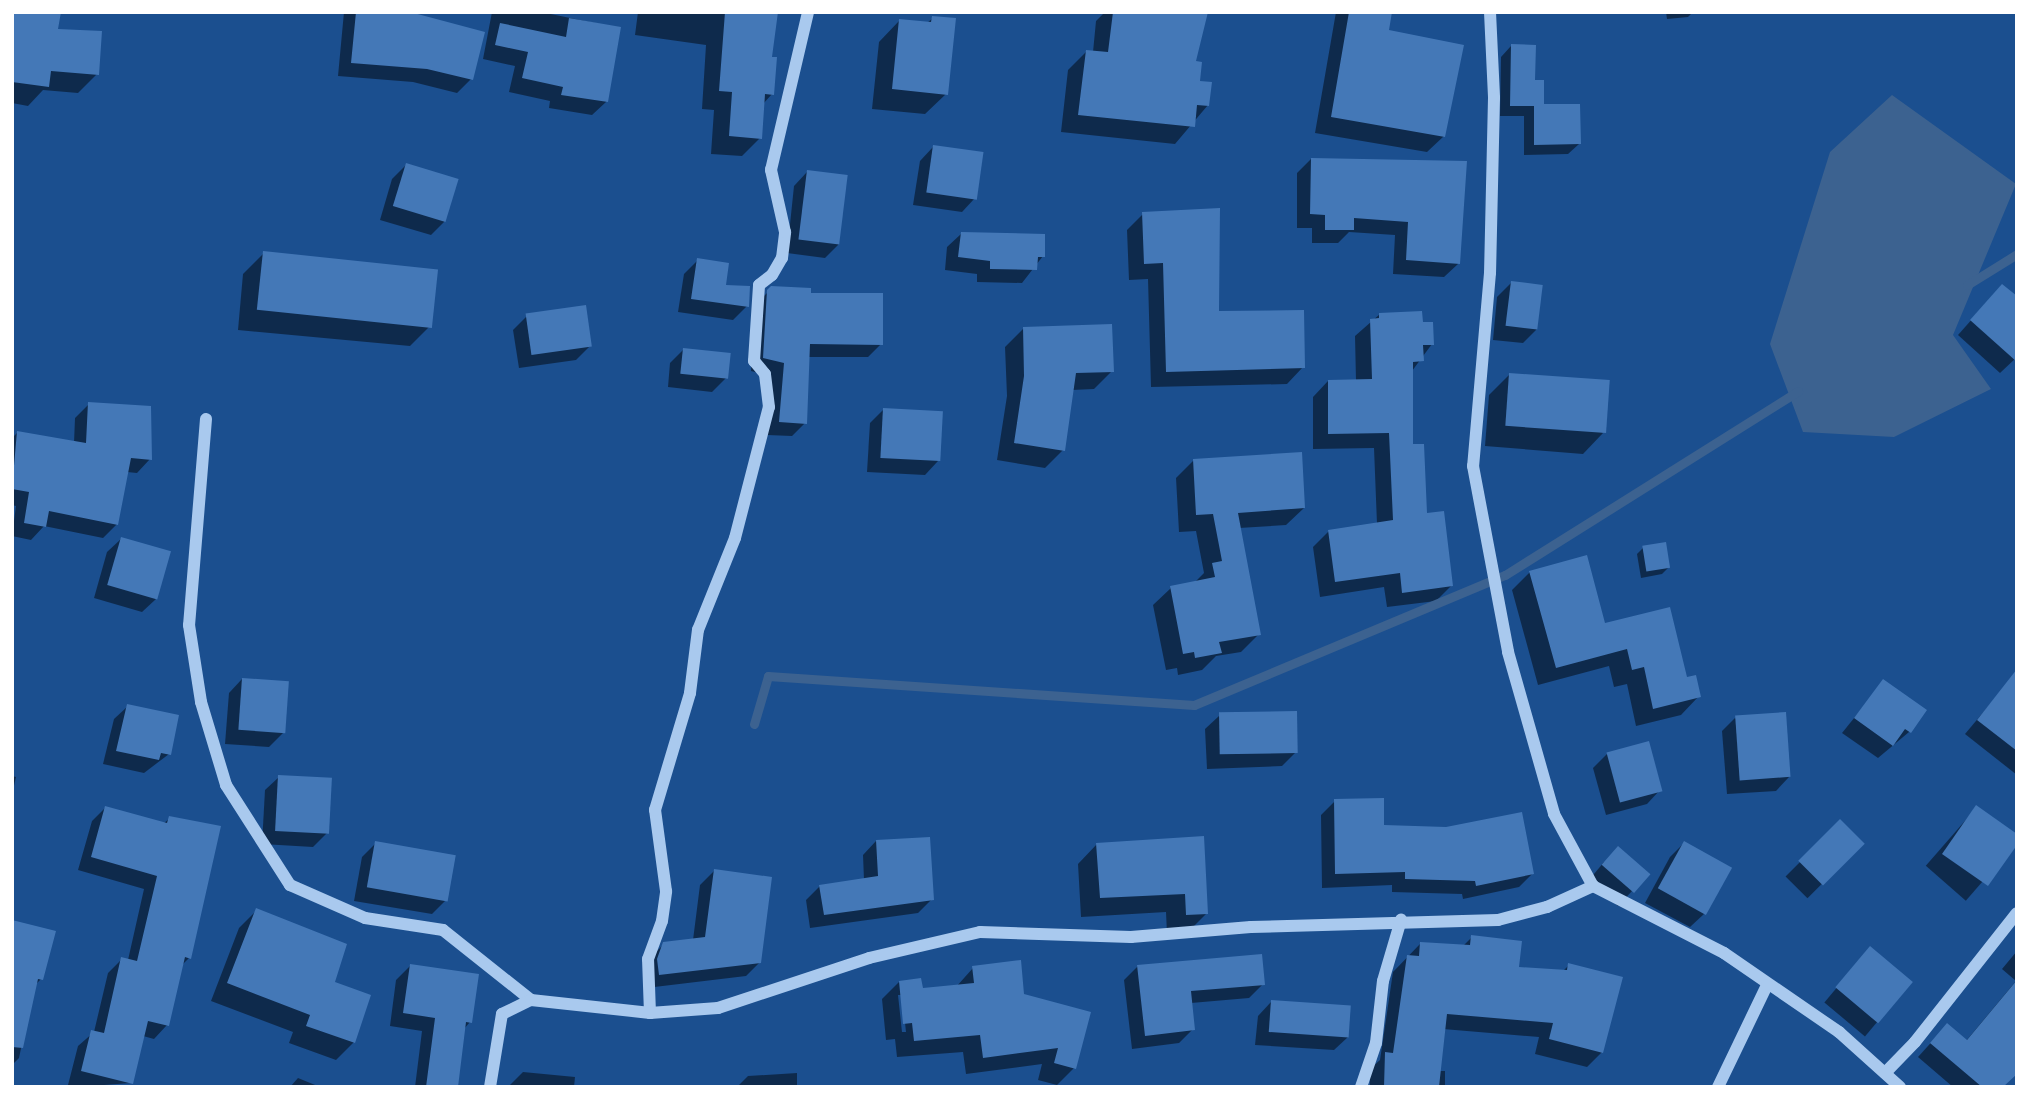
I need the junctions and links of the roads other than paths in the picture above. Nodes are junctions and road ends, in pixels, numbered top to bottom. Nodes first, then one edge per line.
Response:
1 (808, 12) edge
2 (1490, 12) edge
3 (206, 419) dead end
4 (1593, 886) junction
5 (2017, 913) edge
6 (1401, 920) junction
7 (1767, 985) junction
8 (531, 1000) junction
9 (650, 1013) junction
10 (1885, 1073) junction
11 (490, 1087) edge
12 (1361, 1087) edge
13 (1718, 1087) edge
14 (1900, 1087) edge

1 - 9 street
2 - 4 street
3 - 8 street
4 - 6 street
4 - 7 street
5 - 10 street
6 - 9 street
6 - 12 street
7 - 10 street
7 - 13 street
8 - 9 street
8 - 11 street
10 - 14 street

